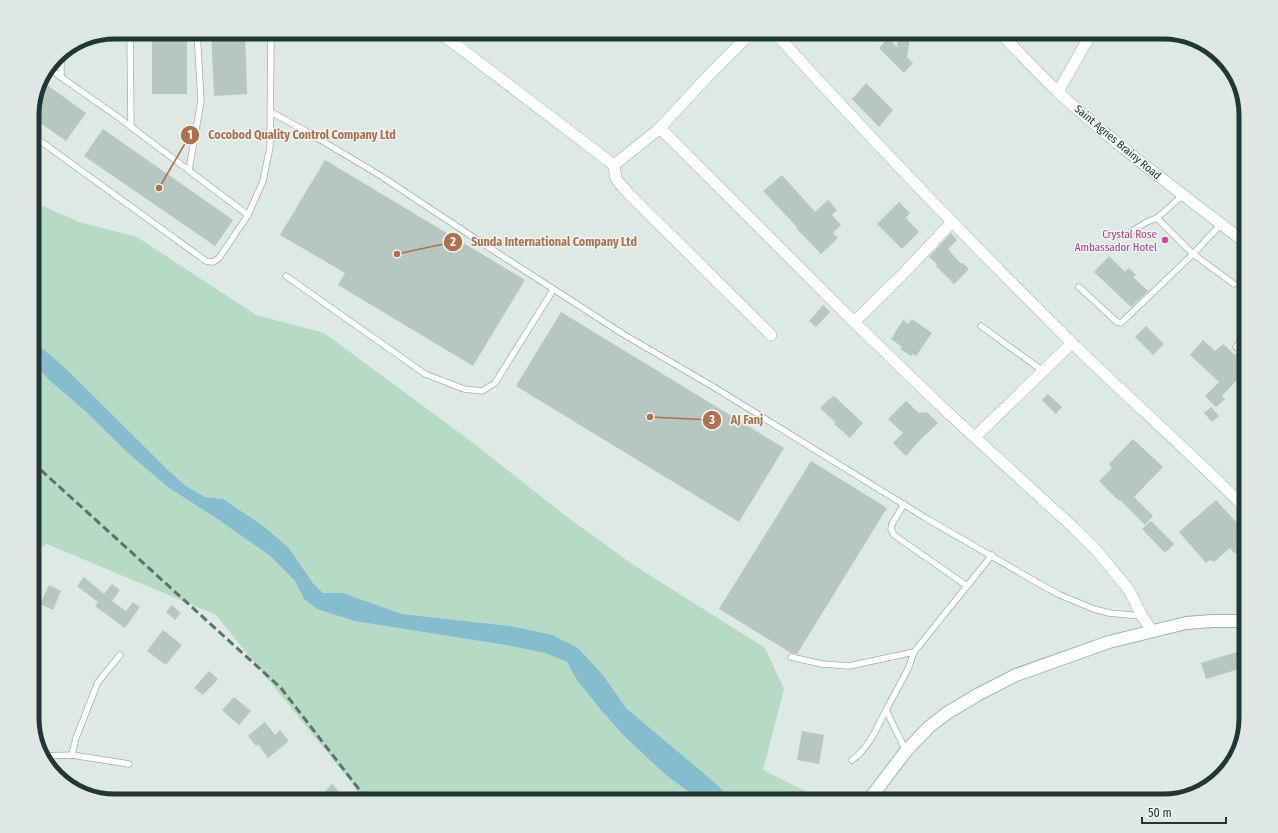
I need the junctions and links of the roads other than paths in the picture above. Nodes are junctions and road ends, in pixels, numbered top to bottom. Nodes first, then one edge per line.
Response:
1 (130, 39) edge
2 (197, 39) edge
3 (271, 39) edge
4 (448, 39) edge
5 (745, 39) edge
6 (780, 39) edge
7 (1006, 39) edge
8 (1088, 39) edge
9 (61, 61) edge
10 (53, 72) edge
11 (61, 77) junction
12 (1058, 92) junction
13 (271, 112) junction
14 (131, 127) junction
15 (660, 128) junction
16 (39, 140) edge
17 (614, 165) junction
18 (189, 170) junction
19 (1183, 195) junction
20 (248, 215) junction
21 (1157, 218) junction
22 (952, 222) junction
23 (1221, 224) junction
24 (1132, 231) dead end
25 (1239, 238) edge
26 (1193, 254) junction
27 (286, 276) dead end
28 (1234, 284) dead end
29 (1079, 287) dead end
30 (553, 290) junction
31 (854, 322) junction
32 (981, 326) dead end
33 (770, 335) dead end
34 (1072, 343) junction
35 (1239, 343) edge
36 (1236, 347) dead end
37 (1043, 371) junction
38 (975, 437) junction
39 (1239, 502) edge
40 (904, 504) junction
41 (992, 555) junction
42 (967, 586) junction
43 (1142, 616) junction
44 (1239, 621) edge
45 (1152, 631) junction
46 (914, 652) junction
47 (120, 655) dead end
48 (791, 656) dead end
49 (886, 710) junction
50 (906, 751) junction
51 (72, 755) junction
52 (49, 756) edge
53 (852, 760) dead end
54 (129, 764) dead end
55 (873, 794) edge

1 - 14 lane
2 - 18 lane
3 - 13 lane
4 - 17 street
5 - 15 street
6 - 22 street
7 - 12 street, Saint Agnes Brainy Road
8 - 12 street
9 - 11 lane
10 - 11 lane
11 - 14 lane
12 - 19 street, Saint Agnes Brainy Road
13 - 20 lane
13 - 30 lane
14 - 18 lane
15 - 17 street
15 - 31 street
16 - 20 lane
17 - 33 street
18 - 20 lane
19 - 21 lane
19 - 23 street, Saint Agnes Brainy Road
21 - 24 lane
21 - 26 lane
22 - 31 street
22 - 34 street
23 - 25 street, Saint Agnes Brainy Road
23 - 26 lane
26 - 28 lane
26 - 29 lane
27 - 30 lane
30 - 40 lane
31 - 38 street
32 - 37 lane
34 - 37 street
34 - 39 street
35 - 36 lane
37 - 38 street
38 - 43 street
40 - 41 lane
40 - 42 lane
41 - 42 lane
41 - 43 lane
42 - 46 lane
43 - 45 street
44 - 45 main road
45 - 50 main road
46 - 48 lane
46 - 49 lane
47 - 51 lane
49 - 50 lane
49 - 53 lane
50 - 55 main road
51 - 52 lane
51 - 54 lane

